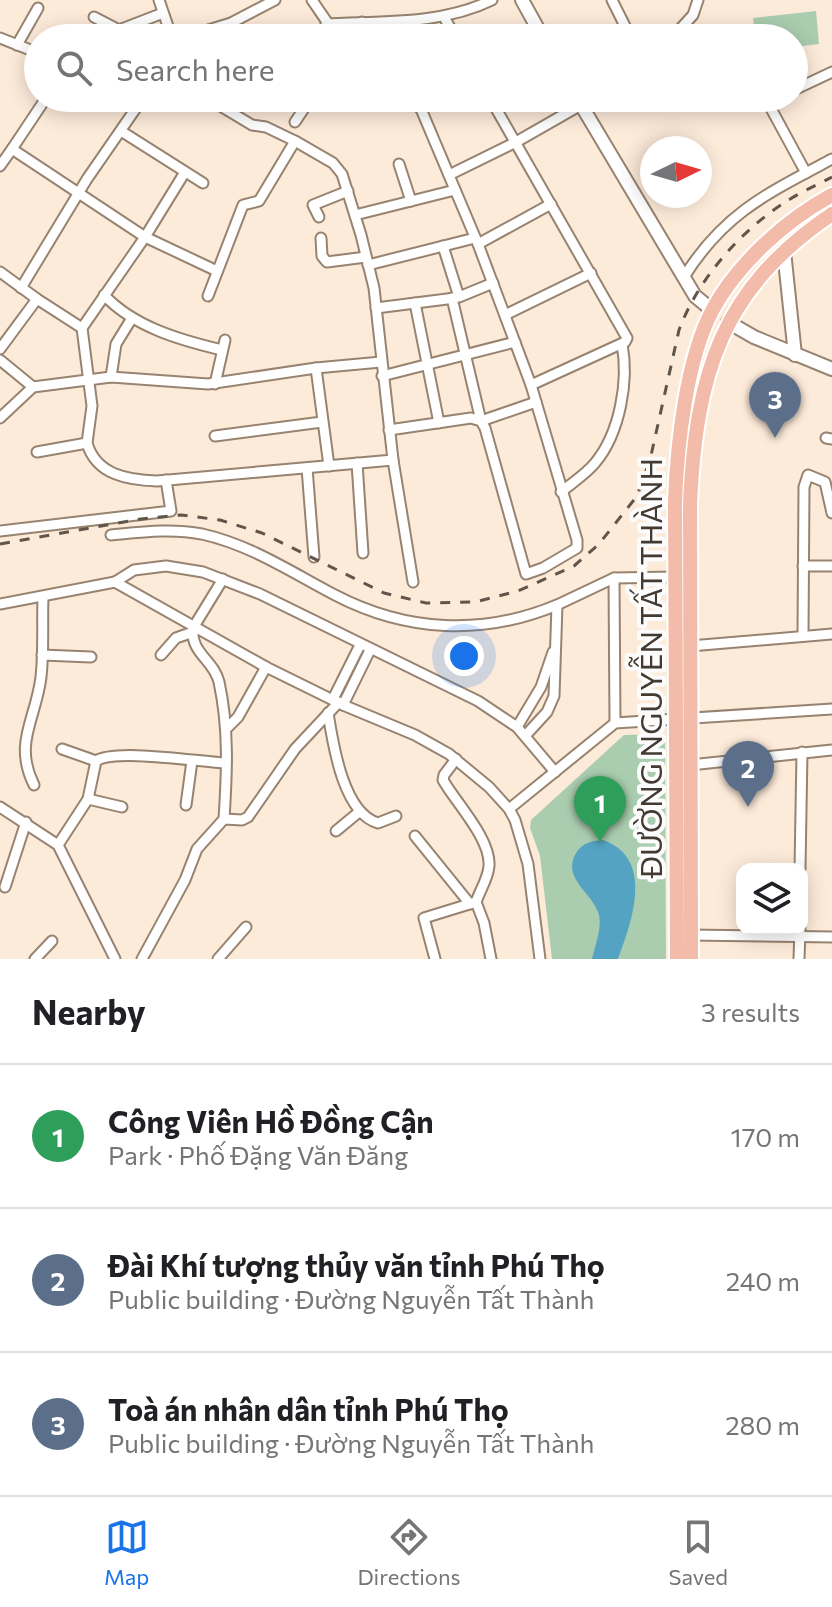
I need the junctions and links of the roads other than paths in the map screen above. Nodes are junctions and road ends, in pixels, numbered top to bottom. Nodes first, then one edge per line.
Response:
1 (159, 0) edge
2 (275, 0) edge
3 (312, 0) edge
4 (492, 0) edge
5 (522, 0) edge
6 (612, 0) edge
7 (698, 0) edge
8 (38, 8) dead end
9 (163, 13) junction
10 (94, 17) dead end
11 (444, 17) junction
12 (362, 22) joint
13 (29, 24) edge
14 (107, 24) edge
15 (135, 24) edge
16 (167, 24) edge
17 (228, 24) edge
18 (326, 24) joint
19 (448, 24) edge
20 (535, 24) edge
21 (624, 24) edge
22 (685, 24) edge
23 (24, 33) edge
24 (0, 38) edge
25 (17, 45) junction
26 (24, 48) edge
27 (832, 72) edge
28 (808, 83) edge
29 (37, 112) edge
30 (134, 112) edge
31 (230, 112) edge
32 (302, 112) edge
33 (422, 112) edge
34 (498, 112) edge
35 (563, 112) edge
36 (585, 112) edge
37 (774, 112) edge
38 (295, 122) dead end
39 (121, 131) junction
40 (295, 141) junction
41 (516, 142) junction
42 (12, 149) junction
43 (832, 159) edge
44 (399, 164) dead end
45 (0, 166) edge
46 (185, 172) junction
47 (806, 173) junction
48 (449, 175) junction
49 (203, 183) dead end
50 (455, 190) junction
51 (348, 191) junction
52 (79, 192) junction
53 (832, 195) edge
54 (411, 201) junction
55 (551, 204) junction
56 (832, 214) edge
57 (355, 215) junction
58 (319, 217) dead end
59 (145, 237) junction
60 (321, 238) dead end
61 (476, 241) junction
62 (443, 246) junction
63 (784, 251) junction
64 (367, 261) junction
65 (217, 271) junction
66 (0, 272) edge
67 (591, 273) junction
68 (684, 277) junction
69 (493, 283) junction
70 (21, 288) junction
71 (104, 295) junction
72 (208, 296) dead end
73 (455, 298) junction
74 (37, 299) junction
75 (415, 303) junction
76 (376, 308) junction
77 (712, 310) junction
78 (505, 315) junction
79 (132, 318) junction
80 (728, 322) junction
81 (82, 328) junction
82 (515, 342) junction
83 (622, 344) junction
84 (0, 349) edge
85 (466, 355) junction
86 (795, 355) junction
87 (0, 360) edge
88 (381, 362) junction
89 (429, 365) junction
90 (316, 368) junction
91 (832, 369) edge
92 (382, 376) junction
93 (111, 377) junction
94 (91, 380) junction
95 (215, 384) junction
96 (531, 385) junction
97 (33, 387) junction
98 (536, 402) junction
99 (0, 418) edge
100 (481, 421) junction
101 (322, 422) junction
102 (439, 423) junction
103 (389, 430) junction
104 (215, 436) dead end
105 (87, 443) junction
106 (37, 452) dead end
107 (393, 460) junction
108 (357, 463) junction
109 (329, 466) junction
110 (307, 468) junction
111 (166, 480) junction
112 (561, 492) junction
113 (683, 503) junction
114 (832, 513) edge
115 (0, 531) edge
116 (111, 535) dead end
117 (363, 553) dead end
118 (314, 557) dead end
119 (803, 566) junction
120 (832, 566) edge
121 (676, 577) junction
122 (614, 578) junction
123 (223, 579) junction
124 (115, 582) junction
125 (413, 582) dead end
126 (43, 597) junction
127 (0, 604) edge
128 (557, 605) junction
129 (193, 630) junction
130 (832, 634) edge
131 (803, 636) junction
132 (555, 641) junction
133 (690, 646) junction
134 (365, 648) junction
135 (42, 655) junction
136 (161, 655) dead end
137 (91, 657) dead end
138 (266, 667) junction
139 (338, 702) junction
140 (832, 709) edge
141 (328, 713) junction
142 (683, 718) junction
143 (615, 723) junction
144 (228, 727) junction
145 (517, 727) junction
146 (525, 736) junction
147 (62, 749) dead end
148 (832, 750) edge
149 (802, 752) junction
150 (456, 759) junction
151 (96, 761) junction
152 (192, 761) junction
153 (226, 763) junction
154 (690, 765) junction
155 (555, 772) junction
156 (34, 785) dead end
157 (88, 799) junction
158 (186, 805) dead end
159 (0, 807) edge
160 (122, 807) dead end
161 (509, 809) junction
162 (359, 812) junction
163 (396, 816) dead end
164 (224, 819) junction
165 (26, 822) junction
166 (336, 831) dead end
167 (415, 836) dead end
168 (58, 845) junction
169 (800, 863) edge
170 (5, 887) dead end
171 (473, 903) junction
172 (246, 927) dead end
173 (736, 934) edge
174 (808, 934) edge
175 (684, 935) junction
176 (800, 935) edge
177 (832, 937) edge
178 (52, 941) dead end
179 (35, 959) edge
180 (115, 959) edge
181 (142, 959) edge
182 (218, 959) edge
183 (435, 959) edge
184 (491, 959) edge
185 (540, 959) edge
186 (677, 959) edge
187 (691, 959) edge
188 (799, 959) edge

1 - 9 street
2 - 17 street
3 - 18 street
4 - 11 street
5 - 20 street
6 - 21 street
7 - 22 street
8 - 13 street
9 - 15 street
9 - 16 street
10 - 14 street
11 - 12 street
11 - 19 street
12 - 18 street
23 - 25 street
24 - 25 street
25 - 26 street
27 - 28 street
29 - 42 street
30 - 39 street
31 - 40 street
32 - 38 street
33 - 48 street
34 - 41 street
35 - 41 street
36 - 68 street
37 - 47 street
39 - 46 street
39 - 52 street
40 - 51 street
40 - 65 street
41 - 48 street
41 - 55 street
42 - 45 street
42 - 52 street
43 - 47 street
44 - 54 street
46 - 49 street
46 - 59 street
47 - 68 street
48 - 50 street
50 - 54 street
50 - 61 street
51 - 57 street
51 - 58 street
52 - 59 street
52 - 70 street
53 - 77 main road, ĐƯỜNG NGUYỄN TẤT THÀNH
54 - 57 street
55 - 61 street
55 - 67 street
56 - 63 main road, ĐƯỜNG NGUYỄN TẤT THÀNH
57 - 64 street
59 - 65 street
59 - 71 street
60 - 64 street
61 - 62 street
61 - 69 street
62 - 64 street
62 - 73 street
63 - 80 main road, ĐƯỜNG NGUYỄN TẤT THÀNH
63 - 86 street
64 - 76 street
65 - 72 street
66 - 70 street
67 - 78 street
67 - 83 street
68 - 77 street
69 - 73 street
69 - 78 street
70 - 74 street
71 - 79 street
71 - 81 street
73 - 75 street
73 - 85 street
74 - 81 street
74 - 84 street
75 - 76 street
75 - 89 street
76 - 88 street
77 - 113 main road, ĐƯỜNG NGUYỄN TẤT THÀNH
78 - 82 street
79 - 93 street
79 - 95 street
80 - 86 street
80 - 113 main road, ĐƯỜNG NGUYỄN TẤT THÀNH
81 - 94 street
82 - 85 street
82 - 96 street
83 - 96 street
83 - 112 street
85 - 89 street
85 - 100 street
86 - 91 street
87 - 97 street
88 - 90 street
88 - 92 street
89 - 92 street
89 - 102 street
90 - 95 street
90 - 101 street
92 - 103 street
93 - 94 street
93 - 95 street
94 - 97 street
94 - 105 street
96 - 98 street
97 - 99 street
98 - 100 street
98 - 112 street
100 - 102 street
100 - 112 street
101 - 104 street
101 - 109 street
102 - 103 street
103 - 107 street
105 - 106 street
105 - 111 street
107 - 108 street
107 - 125 street
108 - 109 street
108 - 117 street
109 - 110 street
110 - 111 street
110 - 118 street
111 - 115 street
113 - 121 main road, ĐƯỜNG NGUYỄN TẤT THÀNH
113 - 133 main road, ĐƯỜNG NGUYỄN TẤT THÀNH
114 - 119 street
116 - 128 street
119 - 120 street
119 - 131 street
121 - 122 street
121 - 142 main road, ĐƯỜNG NGUYỄN TẤT THÀNH
122 - 128 street
122 - 143 street
123 - 124 street
123 - 129 street
123 - 134 street
124 - 126 street
124 - 129 street
126 - 127 street
126 - 135 street
128 - 132 street
129 - 136 street
129 - 138 street
129 - 144 street
130 - 131 street
131 - 133 street
132 - 145 street
132 - 146 street
133 - 142 main road, ĐƯỜNG NGUYỄN TẤT THÀNH
134 - 139 street
134 - 145 street
135 - 137 street
135 - 156 street
138 - 139 street
138 - 144 street
139 - 141 street
139 - 150 street
140 - 142 street
141 - 162 street
141 - 164 street
142 - 143 street
142 - 154 main road, ĐƯỜNG NGUYỄN TẤT THÀNH
142 - 175 main road, ĐƯỜNG NGUYỄN TẤT THÀNH
143 - 155 street
144 - 153 street
145 - 146 street
146 - 155 street
147 - 151 street
148 - 149 street
149 - 154 street
149 - 169 street
150 - 161 street
150 - 171 street
151 - 152 street
151 - 157 street
152 - 153 street
152 - 158 street
153 - 164 street
154 - 175 main road, ĐƯỜNG NGUYỄN TẤT THÀNH
155 - 161 street
157 - 160 street
157 - 168 street
159 - 165 street
161 - 185 street
162 - 163 street
162 - 166 street
164 - 181 street
165 - 168 street
165 - 170 street
167 - 171 street
168 - 180 street
171 - 183 street
171 - 184 street
172 - 182 street
173 - 175 street
174 - 177 street
175 - 186 main road, ĐƯỜNG NGUYỄN TẤT THÀNH
175 - 187 main road, ĐƯỜNG NGUYỄN TẤT THÀNH
176 - 188 street
178 - 179 street

